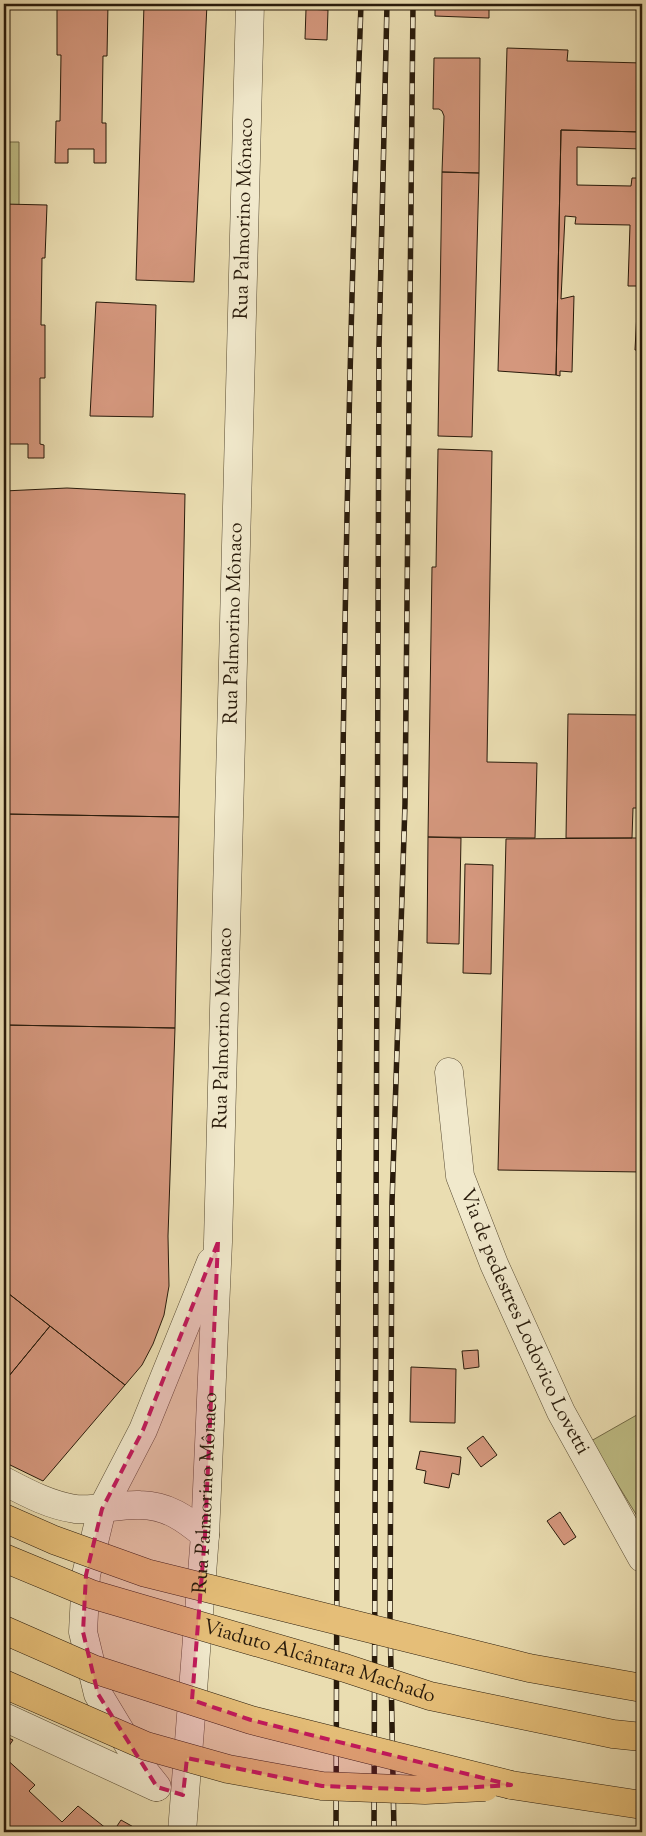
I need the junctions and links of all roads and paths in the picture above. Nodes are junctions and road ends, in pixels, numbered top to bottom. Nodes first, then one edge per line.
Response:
1 (250, 4) edge
2 (449, 1072) dead end
3 (218, 1242) junction
4 (4, 1481) edge
5 (102, 1509) junction
6 (4, 1518) edge
7 (205, 1535) junction
8 (4, 1558) edge
9 (642, 1558) edge
10 (4, 1630) edge
11 (4, 1684) edge
12 (642, 1688) edge
13 (4, 1717) edge
14 (642, 1737) edge
15 (511, 1785) junction
16 (157, 1787) junction
17 (184, 1795) junction
18 (642, 1805) edge
19 (182, 1832) edge

1 - 3 street, Rua Palmorino Mônaco
2 - 9 street, Via de pedestres Lodovico Lovetti
3 - 5 street, Rua Palmorino Mônaco
3 - 7 street, Rua Palmorino Mônaco
4 - 5 street
5 - 7 street
5 - 16 street, Rua Palmorino Mônaco
6 - 12 main road, Viaduto Alcântara Machado, bridge
7 - 17 street, Rua Palmorino Mônaco
8 - 14 main road, Viaduto Alcântara Machado, bridge
10 - 15 main road, bridge
11 - 15 main road, bridge
13 - 16 street
15 - 18 main road
16 - 17 street
17 - 19 street, Rua Palmorino Mônaco

